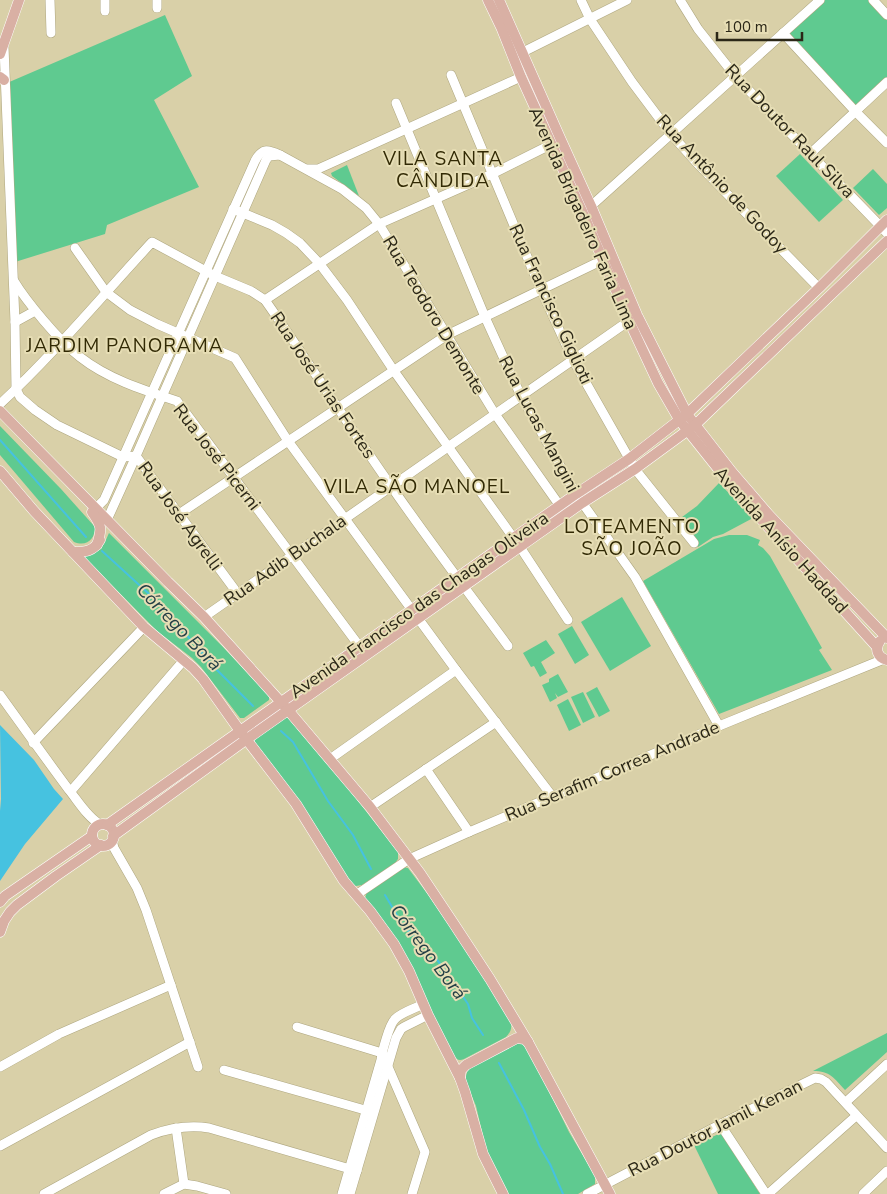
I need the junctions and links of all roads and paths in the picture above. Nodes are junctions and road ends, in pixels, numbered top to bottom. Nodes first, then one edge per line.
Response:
1 (19, 0) edge
2 (50, 0) edge
3 (106, 0) edge
4 (488, 0) edge
5 (499, 0) edge
6 (582, 0) edge
7 (627, 0) edge
8 (680, 0) edge
9 (820, 0) edge
10 (873, 0) edge
11 (106, 11) dead end
12 (887, 15) edge
13 (590, 19) junction
14 (51, 33) dead end
15 (783, 33) junction
16 (2, 49) edge
17 (523, 52) junction
18 (531, 72) junction
19 (451, 75) dead end
20 (736, 76) junction
21 (521, 77) junction
22 (2, 79) edge
23 (887, 82) edge
24 (396, 103) dead end
25 (463, 104) junction
26 (856, 111) junction
27 (407, 129) junction
28 (671, 134) junction
29 (556, 142) junction
30 (887, 143) edge
31 (811, 153) junction
32 (280, 155) junction
33 (327, 166) junction
34 (306, 169) junction
35 (492, 174) junction
36 (331, 183) junction
37 (436, 200) junction
38 (586, 208) junction
39 (233, 210) junction
40 (242, 214) junction
41 (10, 221) junction
42 (0, 222) edge
43 (379, 224) junction
44 (885, 226) edge
45 (887, 241) edge
46 (75, 248) dead end
47 (607, 258) junction
48 (319, 263) junction
49 (843, 265) junction
50 (206, 271) junction
51 (852, 274) junction
52 (215, 276) junction
53 (13, 279) junction
54 (819, 288) junction
55 (542, 290) junction
56 (106, 292) junction
57 (828, 297) junction
58 (265, 300) junction
59 (35, 311) junction
60 (484, 317) junction
61 (633, 318) junction
62 (15, 322) junction
63 (779, 326) junction
64 (178, 332) junction
65 (447, 335) junction
66 (188, 337) junction
67 (787, 337) junction
68 (62, 341) junction
69 (573, 360) junction
70 (394, 370) junction
71 (721, 382) junction
72 (16, 389) junction
73 (730, 391) junction
74 (151, 393) junction
75 (163, 396) junction
76 (521, 396) junction
77 (0, 404) edge
78 (337, 408) junction
79 (0, 411) edge
80 (495, 414) junction
81 (684, 418) junction
82 (691, 428) junction
83 (288, 441) junction
84 (448, 447) junction
85 (136, 456) junction
86 (123, 457) junction
87 (629, 459) junction
88 (635, 468) junction
89 (0, 471) edge
90 (234, 477) junction
91 (391, 486) junction
92 (82, 494) junction
93 (576, 494) junction
94 (582, 503) junction
95 (560, 506) junction
96 (95, 508) junction
97 (179, 514) junction
98 (766, 518) junction
99 (345, 519) junction
100 (107, 520) junction
101 (514, 538) junction
102 (694, 543) dead end
103 (96, 545) junction
104 (520, 547) junction
105 (73, 552) junction
106 (292, 555) junction
107 (457, 578) junction
108 (464, 586) junction
109 (238, 594) junction
110 (412, 610) junction
111 (204, 617) junction
112 (419, 619) junction
113 (568, 620) dead end
114 (144, 627) junction
115 (887, 638) edge
116 (508, 646) dead end
117 (360, 647) junction
118 (366, 656) junction
119 (881, 657) edge
120 (184, 660) junction
121 (456, 670) junction
122 (0, 695) edge
123 (281, 702) junction
124 (288, 710) junction
125 (496, 722) junction
126 (719, 726) junction
127 (244, 735) junction
128 (225, 741) junction
129 (33, 743) junction
130 (231, 751) junction
131 (330, 759) junction
132 (426, 769) junction
133 (71, 792) junction
134 (552, 796) junction
135 (370, 807) junction
136 (97, 827) junction
137 (469, 832) junction
138 (109, 843) junction
139 (409, 859) junction
140 (356, 895) junction
141 (0, 902) edge
142 (0, 932) edge
143 (171, 985) junction
144 (423, 1004) junction
145 (428, 1015) junction
146 (392, 1023) junction
147 (297, 1027) dead end
148 (520, 1027) junction
149 (401, 1029) junction
150 (517, 1038) junction
151 (190, 1042) junction
152 (528, 1042) junction
153 (382, 1053) junction
154 (452, 1062) junction
155 (887, 1064) edge
156 (466, 1065) junction
157 (0, 1067) edge
158 (198, 1067) dead end
159 (388, 1067) junction
160 (224, 1070) dead end
161 (460, 1078) junction
162 (846, 1102) junction
163 (370, 1112) junction
164 (856, 1116) junction
165 (720, 1124) junction
166 (176, 1128) junction
167 (0, 1146) edge
168 (887, 1148) edge
169 (353, 1170) junction
170 (887, 1171) edge
171 (184, 1184) junction
172 (604, 1184) junction
173 (49, 1193) edge
174 (164, 1194) edge
175 (226, 1194) edge
176 (342, 1194) edge
177 (350, 1194) edge
178 (412, 1194) edge
179 (503, 1194) edge
180 (587, 1194) edge
181 (610, 1194) edge
182 (767, 1194) edge
183 (862, 1194) edge

1 - 16 main road
2 - 14 street
3 - 11 street
4 - 21 main road, Avenida Brigadeiro Faria Lima
5 - 17 main road, Avenida Brigadeiro Faria Lima
6 - 13 street, Rua Antônio de Godoy
7 - 13 street
8 - 20 street, Rua Doutor Raul Silva
9 - 15 street
10 - 12 street
13 - 17 street
13 - 28 street, Rua Antônio de Godoy
15 - 20 street
15 - 26 street
16 - 22 street
17 - 18 main road, Avenida Brigadeiro Faria Lima
18 - 21 main road
18 - 29 main road, Avenida Brigadeiro Faria Lima
19 - 25 street, Rua Francisco Giglioti
20 - 28 street
20 - 31 street, Rua Doutor Raul Silva
21 - 25 street
21 - 29 main road, Avenida Brigadeiro Faria Lima
22 - 41 street
23 - 26 street
24 - 27 street, Rua Lucas Mangini
25 - 27 street
25 - 35 street, Rua Francisco Giglioti
26 - 30 street
26 - 31 street
27 - 33 street
27 - 37 street, Rua Lucas Mangini
28 - 38 street
28 - 54 street, Rua Antônio de Godoy
29 - 35 street
29 - 38 main road, Avenida Brigadeiro Faria Lima
31 - 44 street, Rua Doutor Raul Silva
32 - 34 street, Rua Teodoro Demonte
32 - 39 street
32 - 40 street
33 - 34 street
33 - 36 street
34 - 36 street, Rua Teodoro Demonte
35 - 37 street
35 - 55 street, Rua Francisco Giglioti
36 - 43 street, Rua Teodoro Demonte
37 - 43 street
37 - 60 street, Rua Lucas Mangini
38 - 47 main road, Avenida Brigadeiro Faria Lima
39 - 40 street
39 - 50 street
40 - 48 street
40 - 52 street
41 - 42 street
41 - 53 street
43 - 48 street
43 - 65 street, Rua Teodoro Demonte
44 - 49 main road, Avenida Francisco das Chagas Oliveira
45 - 51 main road, Avenida Francisco das Chagas Oliveira
46 - 56 street
47 - 55 street
47 - 61 main road, Avenida Brigadeiro Faria Lima
48 - 58 street
48 - 70 street
49 - 51 main road
49 - 54 main road, Avenida Francisco das Chagas Oliveira
50 - 52 street, Rua José Urias Fortes
50 - 56 street, Rua José Urias Fortes
50 - 64 street
51 - 57 main road, Avenida Francisco das Chagas Oliveira
52 - 58 street, Rua José Urias Fortes
52 - 66 street
53 - 59 street, Rua José Picerni
53 - 62 street
54 - 57 main road
54 - 63 main road, Avenida Francisco das Chagas Oliveira
55 - 60 street
55 - 69 street, Rua Francisco Giglioti
56 - 64 street
56 - 68 street
57 - 67 main road, Avenida Francisco das Chagas Oliveira
58 - 78 street, Rua José Urias Fortes
59 - 62 street
59 - 68 street, Rua José Picerni
60 - 65 street
60 - 76 street, Rua Lucas Mangini
61 - 69 street, Rua Adib Buchala
61 - 81 main road, Avenida Brigadeiro Faria Lima
62 - 72 street
63 - 67 main road
63 - 71 main road, Avenida Francisco das Chagas Oliveira
64 - 66 street
64 - 74 street
65 - 70 street
65 - 80 street, Rua Teodoro Demonte
66 - 75 street
66 - 83 street
67 - 73 main road, Avenida Francisco das Chagas Oliveira
68 - 72 street
68 - 74 street, Rua José Picerni
69 - 76 street, Rua Adib Buchala
69 - 87 street, Rua Francisco Giglioti
70 - 78 street
70 - 84 street
71 - 73 main road
71 - 81 main road, Avenida Francisco das Chagas Oliveira
72 - 77 street
72 - 86 street, Rua José Agrelli
73 - 82 main road, Avenida Francisco das Chagas Oliveira
74 - 75 street, Rua José Picerni
74 - 86 street
75 - 85 street
75 - 90 street, Rua José Picerni
76 - 80 street, Rua Adib Buchala
76 - 93 street, Rua Lucas Mangini
78 - 83 street
78 - 91 street, Rua José Urias Fortes
79 - 92 main road
80 - 84 street, Rua Adib Buchala
80 - 95 street, Rua Teodoro Demonte
81 - 82 main road, Avenida Brigadeiro Faria Lima
81 - 87 main road, Avenida Francisco das Chagas Oliveira
82 - 88 main road, Avenida Francisco das Chagas Oliveira
82 - 98 main road, Avenida Anísio Haddad
83 - 90 street
83 - 99 street
84 - 91 street, Rua Adib Buchala
84 - 101 street
85 - 86 street, Rua José Agrelli
85 - 97 street, Rua José Agrelli
85 - 100 street
86 - 96 street
87 - 88 street, Rua Francisco Giglioti
87 - 93 main road, Avenida Francisco das Chagas Oliveira
88 - 94 main road, Avenida Francisco das Chagas Oliveira
88 - 102 street, Rua Francisco Giglioti
89 - 105 main road
90 - 97 street
90 - 106 street, Rua José Picerni
91 - 99 street, Rua Adib Buchala
91 - 107 street, Rua José Urias Fortes
92 - 96 main road
92 - 103 main road
93 - 94 street, Rua Lucas Mangini
93 - 95 main road, Avenida Francisco das Chagas Oliveira
94 - 104 main road, Avenida Francisco das Chagas Oliveira
94 - 126 street, Rua Lucas Mangini
95 - 101 main road, Avenida Francisco das Chagas Oliveira
96 - 100 main road
97 - 109 street, Rua José Agrelli
98 - 115 main road, Avenida Anísio Haddad
98 - 119 main road, Avenida Anísio Haddad
99 - 106 street, Rua Adib Buchala
99 - 110 street
100 - 103 main road
100 - 111 main road
101 - 104 street
101 - 107 main road, Avenida Francisco das Chagas Oliveira
103 - 105 main road
104 - 108 main road, Avenida Francisco das Chagas Oliveira
104 - 113 street
105 - 114 main road
106 - 109 street, Rua Adib Buchala
106 - 117 street, Rua José Picerni
107 - 108 street, Rua José Urias Fortes
107 - 110 main road, Avenida Francisco das Chagas Oliveira
108 - 112 main road, Avenida Francisco das Chagas Oliveira
108 - 116 street, Rua José Urias Fortes
109 - 111 street, Rua Adib Buchala
110 - 112 street
110 - 117 main road, Avenida Francisco das Chagas Oliveira
111 - 123 main road
112 - 118 main road, Avenida Francisco das Chagas Oliveira
112 - 121 street
114 - 120 main road
114 - 129 street
115 - 119 main road
117 - 118 street, Rua José Picerni
117 - 123 main road, Avenida Francisco das Chagas Oliveira
118 - 124 main road, Avenida Francisco das Chagas Oliveira
119 - 126 street, Rua Serafim Correa Andrade
120 - 127 main road
120 - 133 street
121 - 125 street
121 - 131 street
122 - 129 street
123 - 124 main road
123 - 127 main road, Avenida Francisco das Chagas Oliveira
124 - 127 main road, Avenida Francisco das Chagas Oliveira
124 - 131 main road
125 - 132 street
125 - 134 street
126 - 134 street, Rua Serafim Correa Andrade
127 - 128 main road
127 - 130 main road
127 - 140 main road
128 - 130 main road
128 - 136 main road
129 - 133 street
130 - 138 main road
131 - 135 main road
132 - 135 street
132 - 137 street
133 - 136 street
134 - 137 street, Rua Serafim Correa Andrade
135 - 139 main road
136 - 138 main road
136 - 138 main road
136 - 141 main road
137 - 139 street, Rua Serafim Correa Andrade
138 - 142 main road
138 - 143 street
139 - 140 street, Rua Serafim Correa Andrade
139 - 148 main road
140 - 144 main road
143 - 151 street
143 - 157 street
144 - 145 main road
144 - 146 street
145 - 149 street
145 - 154 main road
146 - 149 street
146 - 153 street
147 - 153 street
148 - 150 main road
148 - 152 main road
149 - 159 street
150 - 152 main road
150 - 156 main road
151 - 158 street
151 - 167 street
152 - 172 main road
153 - 159 street
153 - 163 street
154 - 156 main road
154 - 161 main road
155 - 162 street
156 - 161 main road
159 - 163 street
159 - 178 street
160 - 163 street
161 - 179 main road
162 - 164 street
162 - 165 street, Rua Doutor Jamil Kenan
163 - 169 street
164 - 168 street
164 - 182 street
165 - 172 street, Rua Doutor Jamil Kenan
165 - 182 street
166 - 169 street
166 - 171 street
166 - 173 street
169 - 176 street
169 - 177 street
170 - 183 street
171 - 174 street
171 - 175 street
172 - 180 street, Rua Doutor Jamil Kenan
172 - 181 main road

